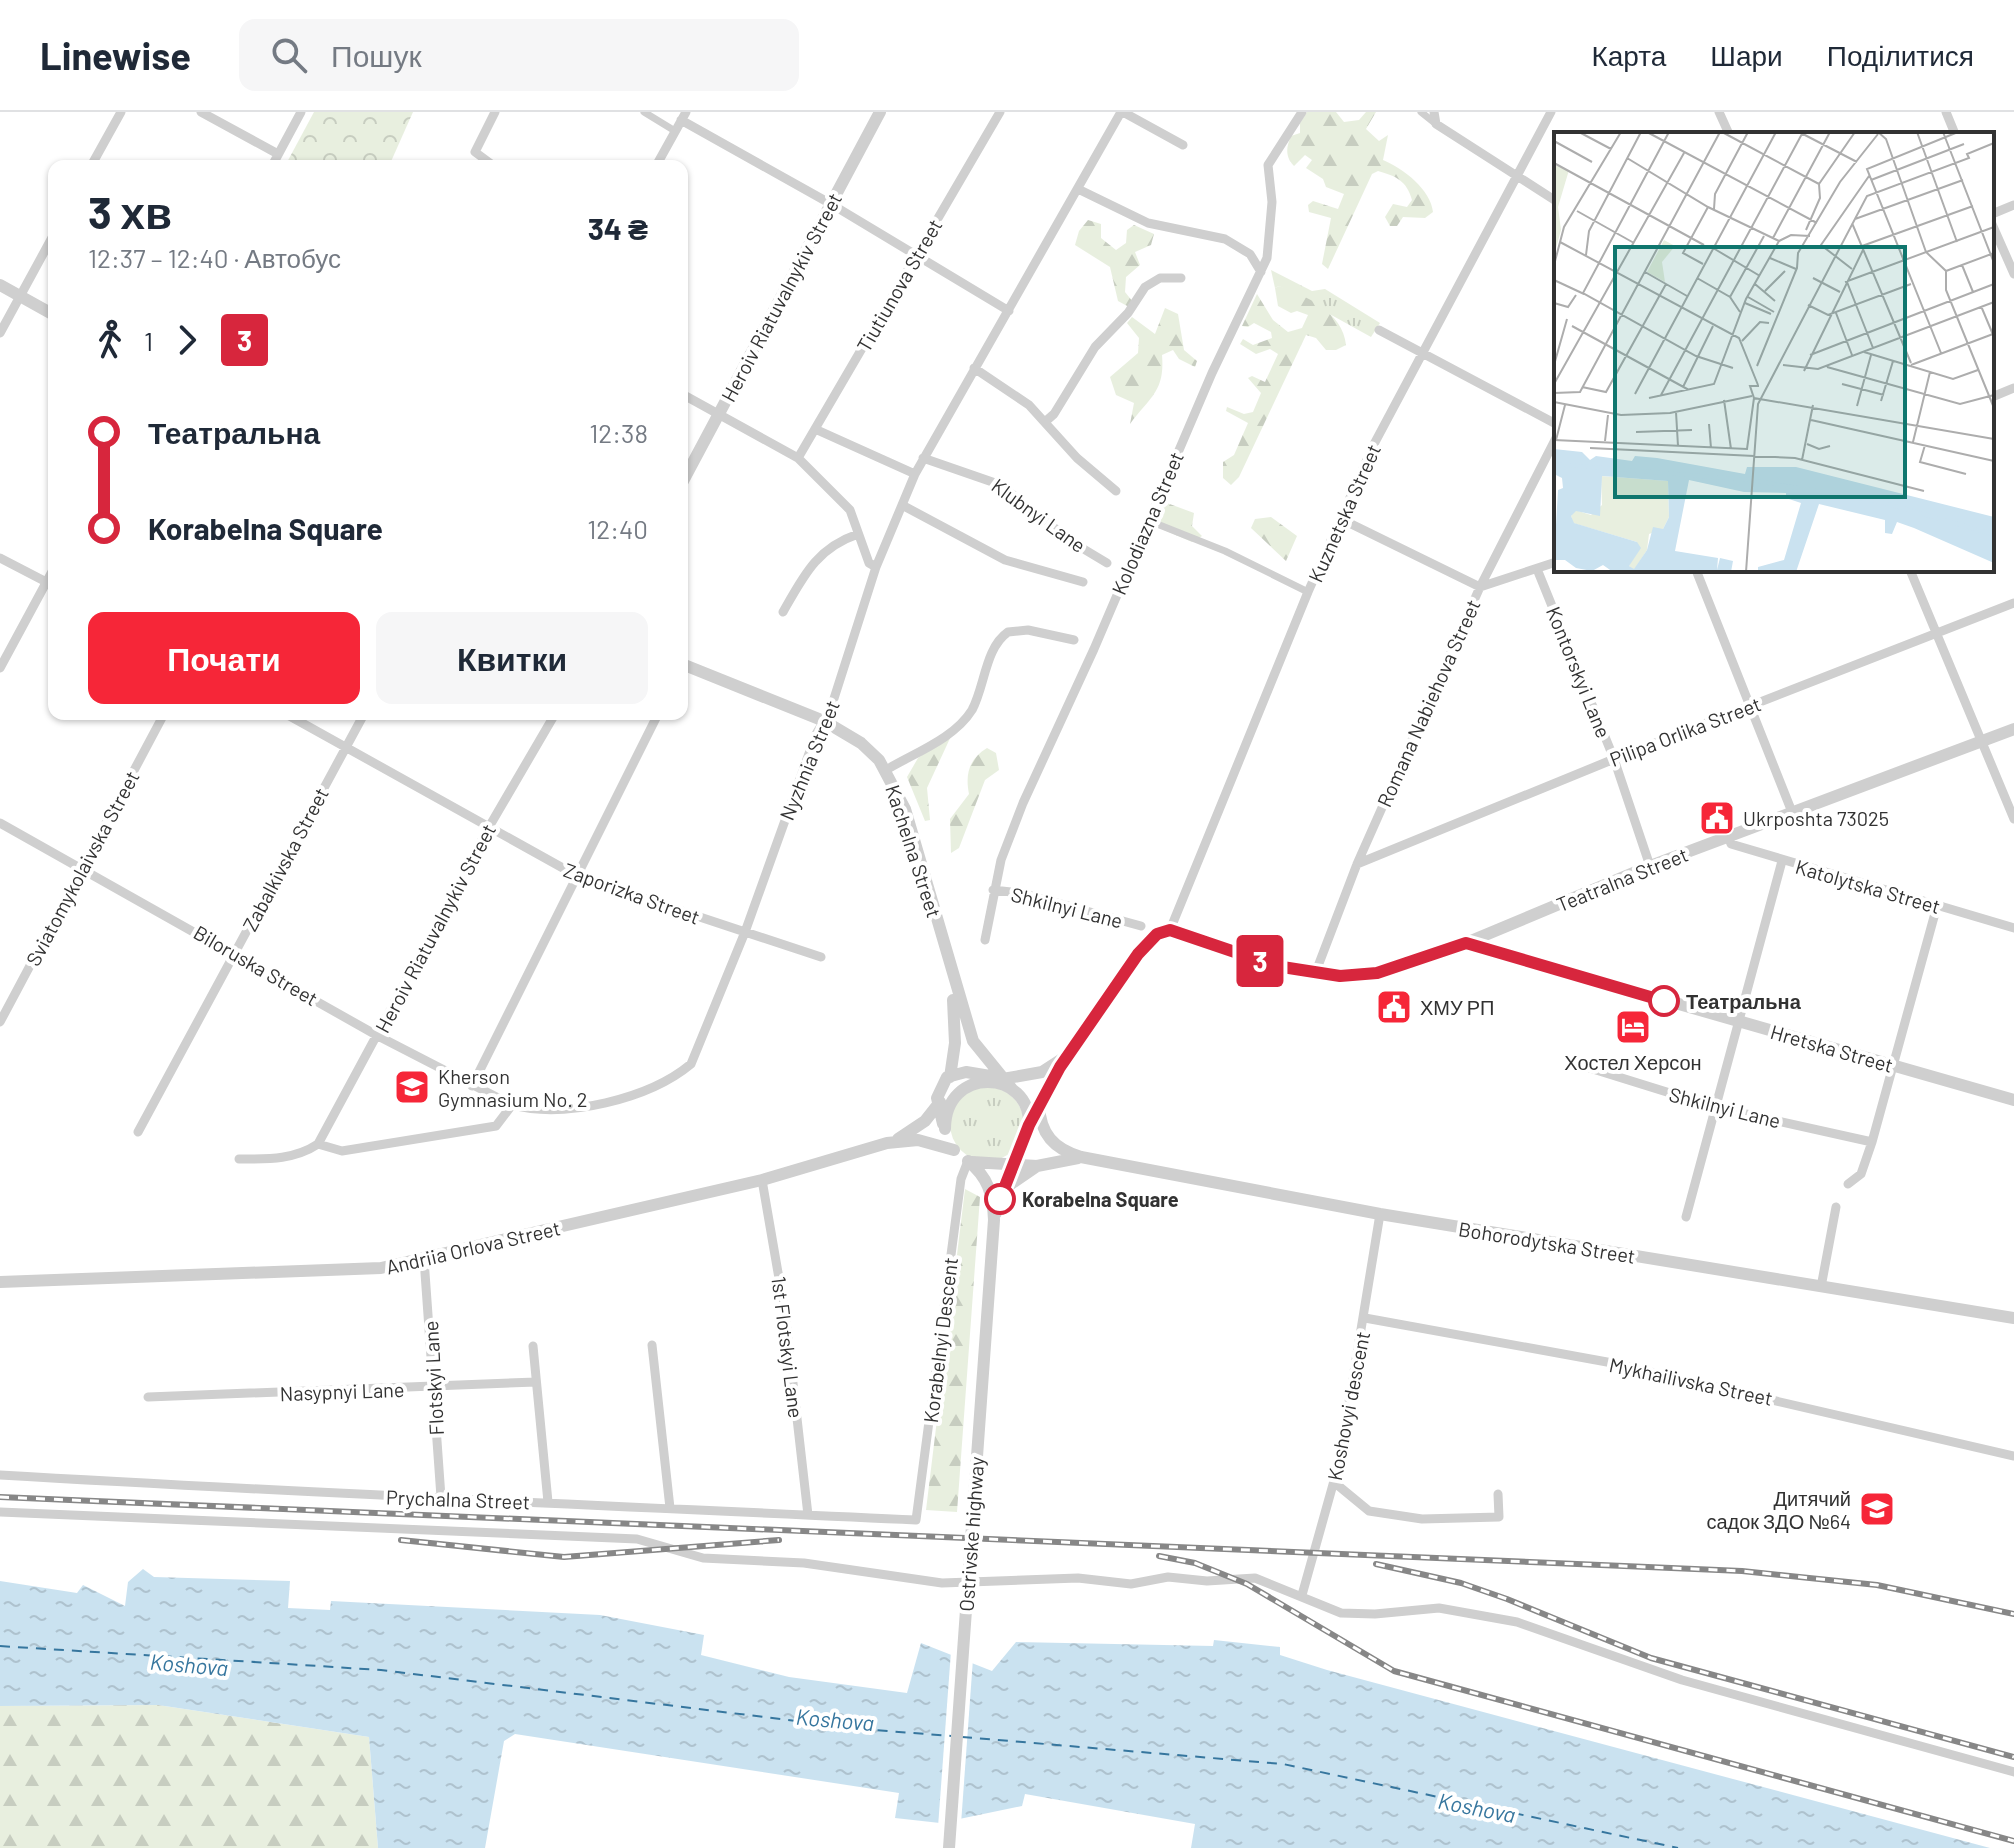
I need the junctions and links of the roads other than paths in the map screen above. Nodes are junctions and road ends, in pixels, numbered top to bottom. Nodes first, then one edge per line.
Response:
1 (121, 112) edge
2 (201, 112) edge
3 (301, 112) edge
4 (495, 112) edge
5 (644, 112) edge
6 (880, 112) edge
7 (1000, 112) edge
8 (1122, 112) edge
9 (1302, 112) edge
10 (1421, 112) edge
11 (1434, 112) edge
12 (1551, 112) edge
13 (1719, 112) edge
14 (1946, 112) edge
15 (683, 116) edge
16 (1436, 124) junction
17 (675, 131) junction
18 (1726, 132) edge
19 (1954, 132) edge
20 (1183, 145) dead end
21 (278, 154) junction
22 (94, 160) edge
23 (275, 160) edge
24 (486, 160) edge
25 (659, 160) edge
26 (1515, 174) junction
27 (1078, 189) junction
28 (1554, 200) edge
29 (831, 204) junction
30 (2014, 205) edge
31 (1994, 213) edge
32 (1994, 229) edge
33 (48, 245) edge
34 (916, 256) junction
35 (1261, 272) junction
36 (2014, 274) edge
37 (1181, 278) dead end
38 (0, 285) edge
39 (20, 296) junction
40 (1009, 311) junction
41 (48, 312) edge
42 (1379, 330) dead end
43 (0, 333) edge
44 (1420, 353) junction
45 (974, 368) junction
46 (2014, 388) edge
47 (1994, 396) edge
48 (688, 398) edge
49 (718, 415) junction
50 (1046, 421) junction
51 (1554, 423) edge
52 (815, 429) junction
53 (1554, 442) edge
54 (798, 458) junction
55 (923, 458) junction
56 (688, 472) edge
57 (915, 474) junction
58 (1116, 491) dead end
59 (902, 505) junction
60 (1341, 519) junction
61 (1147, 520) junction
62 (858, 534) junction
63 (0, 558) edge
64 (1107, 563) dead end
65 (1554, 563) edge
66 (876, 567) junction
67 (1537, 569) junction
68 (1697, 572) edge
69 (1911, 572) edge
70 (1083, 582) dead end
71 (48, 583) edge
72 (48, 587) edge
73 (1480, 587) junction
74 (1308, 592) junction
75 (2014, 603) edge
76 (783, 612) dead end
77 (1936, 632) junction
78 (1074, 640) dead end
79 (688, 666) edge
80 (0, 668) edge
81 (1749, 707) junction
82 (161, 720) edge
83 (296, 720) edge
84 (361, 720) edge
85 (551, 720) edge
86 (655, 720) edge
87 (824, 721) junction
88 (2014, 729) edge
89 (1981, 741) junction
90 (345, 748) junction
91 (1614, 759) junction
92 (886, 770) junction
93 (1792, 812) junction
94 (2014, 819) edge
95 (0, 823) edge
96 (489, 827) junction
97 (1728, 836) junction
98 (1782, 861) junction
99 (1357, 864) junction
100 (1650, 866) junction
101 (82, 868) junction
102 (579, 877) junction
103 (993, 890) junction
104 (1937, 906) junction
105 (1141, 926) dead end
106 (2014, 928) edge
107 (1170, 930) junction
108 (745, 932) junction
109 (985, 940) dead end
110 (1466, 943) junction
111 (235, 952) junction
112 (821, 957) dead end
113 (951, 973) junction
114 (1315, 974) junction
115 (0, 1022) edge
116 (1738, 1022) junction
117 (378, 1036) junction
118 (1068, 1055) junction
119 (1580, 1065) dead end
120 (1892, 1065) junction
121 (990, 1066) junction
122 (951, 1074) junction
123 (1023, 1077) junction
124 (1007, 1085) junction
125 (472, 1086) junction
126 (947, 1099) junction
127 (2014, 1100) edge
128 (512, 1105) junction
129 (1039, 1105) junction
130 (1715, 1107) junction
131 (1029, 1125) junction
132 (138, 1132) dead end
133 (1872, 1142) junction
134 (887, 1143) junction
135 (318, 1144) junction
136 (1059, 1149) junction
137 (954, 1150) junction
138 (1019, 1150) junction
139 (1081, 1157) junction
140 (239, 1159) dead end
141 (968, 1161) junction
142 (995, 1164) junction
143 (1014, 1165) junction
144 (1037, 1166) junction
145 (762, 1180) junction
146 (1848, 1184) dead end
147 (1005, 1188) junction
148 (1836, 1207) dead end
149 (1380, 1214) junction
150 (1686, 1217) dead end
151 (994, 1220) junction
152 (424, 1259) junction
153 (0, 1282) edge
154 (1821, 1287) junction
155 (1365, 1318) junction
156 (2014, 1318) edge
157 (652, 1345) dead end
158 (533, 1346) dead end
159 (536, 1382) junction
160 (433, 1388) junction
161 (148, 1397) dead end
162 (2014, 1456) edge
163 (0, 1475) edge
164 (1335, 1483) junction
165 (1498, 1494) dead end
166 (441, 1497) junction
167 (548, 1502) junction
168 (670, 1508) junction
169 (0, 1512) edge
170 (808, 1515) junction
171 (916, 1520) joint
172 (1302, 1595) junction
173 (2014, 1772) edge
174 (949, 1848) edge

1 - 22 street
2 - 21 street
3 - 21 street
4 - 24 street
5 - 17 street
6 - 29 street, Heroiv Riatuvalnykiv Street
7 - 34 street, Tiutiunova Street
8 - 20 street
8 - 27 street, Nyzhnia Street
9 - 35 street, Kolodiazna Street
10 - 16 street
11 - 16 street
12 - 26 street, Kuznetska Street
13 - 18 street
14 - 19 street
15 - 17 street
15 - 29 street
16 - 26 street
17 - 25 street
21 - 23 street
26 - 28 street
26 - 44 street, Kuznetska Street
27 - 35 street
27 - 40 street, Nyzhnia Street
29 - 34 street
29 - 49 street, Heroiv Riatuvalnykiv Street
30 - 31 street
32 - 36 street
33 - 39 street
34 - 40 street
34 - 52 street, Tiutiunova Street
35 - 61 street, Kolodiazna Street
37 - 50 street
38 - 39 street
39 - 41 street
39 - 43 street
40 - 45 street, Nyzhnia Street
42 - 44 street
44 - 51 street
44 - 60 street, Kuznetska Street
45 - 50 street
45 - 55 street, Nyzhnia Street
46 - 47 street
48 - 49 street
49 - 54 street
49 - 56 street, Heroiv Riatuvalnykiv Street
50 - 58 street
52 - 54 street, Tiutiunova Street
52 - 57 street
53 - 73 street, Romana Nabiehova Street
54 - 62 street
55 - 57 street, Nyzhnia Street
55 - 64 street, Klubnyi Lane
57 - 59 street, Nyzhnia Street
59 - 66 street, Nyzhnia Street
59 - 70 street
60 - 73 street
60 - 74 street, Kuznetska Street
61 - 74 street
61 - 103 street, Kolodiazna Street
62 - 66 street
62 - 76 street
63 - 71 street
65 - 67 street
66 - 87 street, Nyzhnia Street
67 - 73 street
67 - 91 street, Kontorskyi Lane
68 - 81 street
69 - 77 street
72 - 80 street
73 - 99 street, Romana Nabiehova Street
74 - 107 street, Kuznetska Street
75 - 77 street, Pilipa Orlika Street
77 - 81 street, Pilipa Orlika Street
77 - 89 street
78 - 92 street
79 - 87 street, Kachelna Street
81 - 91 street, Pilipa Orlika Street
81 - 93 street
82 - 101 street, Sviatomykolaivska Street
83 - 90 street, Zaporizka Street
84 - 90 street, Zabalkivska Street
85 - 96 street, Heroiv Riatuvalnykiv Street
86 - 102 street
87 - 92 street, Kachelna Street
87 - 108 street, Nyzhnia Street
88 - 89 street, Teatralna Street
89 - 93 street, Teatralna Street
89 - 94 street
90 - 96 street, Zaporizka Street
90 - 111 street, Zabalkivska Street
91 - 99 street, Pilipa Orlika Street
91 - 100 street, Kontorskyi Lane
92 - 113 street, Kachelna Street
93 - 97 street, Teatralna Street
95 - 101 street, Biloruska Street
96 - 102 street, Zaporizka Street
96 - 117 street, Heroiv Riatuvalnykiv Street
97 - 98 street, Katolytska Street
97 - 100 street, Teatralna Street
98 - 104 street, Katolytska Street
98 - 116 street
99 - 114 street, Romana Nabiehova Street
100 - 110 street, Teatralna Street
101 - 111 street, Biloruska Street
101 - 115 street, Sviatomykolaivska Street
102 - 108 street, Zaporizka Street
102 - 125 street
103 - 105 street, Shkilnyi Lane
103 - 109 street, Kolodiazna Street
104 - 106 street, Katolytska Street
104 - 120 street
107 - 114 street
107 - 118 street
108 - 112 street, Zaporizka Street
108 - 128 street, Nyzhnia Street
110 - 114 street, Teatralna Street
110 - 116 street, Hretska Street
111 - 117 street, Biloruska Street
111 - 132 street, Zabalkivska Street
113 - 121 street, Kachelna Street
113 - 122 street, Kachelna Street
116 - 120 street, Hretska Street
116 - 130 street
117 - 125 street, Biloruska Street
117 - 135 street, Heroiv Riatuvalnykiv Street
118 - 123 street
118 - 129 street
119 - 130 street, Shkilnyi Lane
120 - 127 street, Hretska Street
120 - 133 street
121 - 123 street
121 - 124 street, Kachelna Street
122 - 124 street
122 - 126 street, Kachelna Street
122 - 126 street
123 - 124 street
124 - 126 street
124 - 131 street
125 - 128 street, Biloruska Street
126 - 134 street, Andriia Orlova Street
126 - 137 street
128 - 135 street
129 - 131 street
129 - 136 street
130 - 133 street, Shkilnyi Lane
130 - 150 street
131 - 136 street, Bohorodytska Street
131 - 138 street
133 - 146 street
134 - 137 street, Andriia Orlova Street
134 - 145 street, Andriia Orlova Street
135 - 140 street
136 - 139 street, Bohorodytska Street
137 - 141 street
138 - 142 street
138 - 143 street, Ostrivske highway
139 - 144 street, Bohorodytska Street
139 - 149 street, Bohorodytska Street
141 - 142 street
141 - 151 street, Ostrivske highway
141 - 171 street, Korabelnyi Descent
142 - 143 street, Bohorodytska Street
143 - 144 street, Bohorodytska Street
143 - 147 street, Ostrivske highway
144 - 147 street, Bohorodytska Street
145 - 152 street, Andriia Orlova Street
145 - 170 street, 1st Flotskyi Lane
147 - 151 street, Ostrivske highway
148 - 154 street
149 - 154 street, Bohorodytska Street
149 - 155 street, Koshovyi descent
151 - 174 street, Ostrivske highway, bridge
152 - 153 street, Andriia Orlova Street
152 - 160 street, Flotskyi Lane
154 - 156 street, Bohorodytska Street
155 - 162 street, Mykhailivska Street
155 - 164 street, Koshovyi descent
157 - 168 street
158 - 159 street
159 - 160 street, Nasypnyi Lane
159 - 167 street
160 - 161 street, Nasypnyi Lane
160 - 166 street, Flotskyi Lane
163 - 166 street, Prychalna Street
164 - 165 street
164 - 172 street, Koshovyi descent
166 - 167 street, Prychalna Street
167 - 168 street, Prychalna Street
168 - 170 street, Prychalna Street
169 - 172 street
170 - 171 street, Prychalna Street
172 - 173 street

